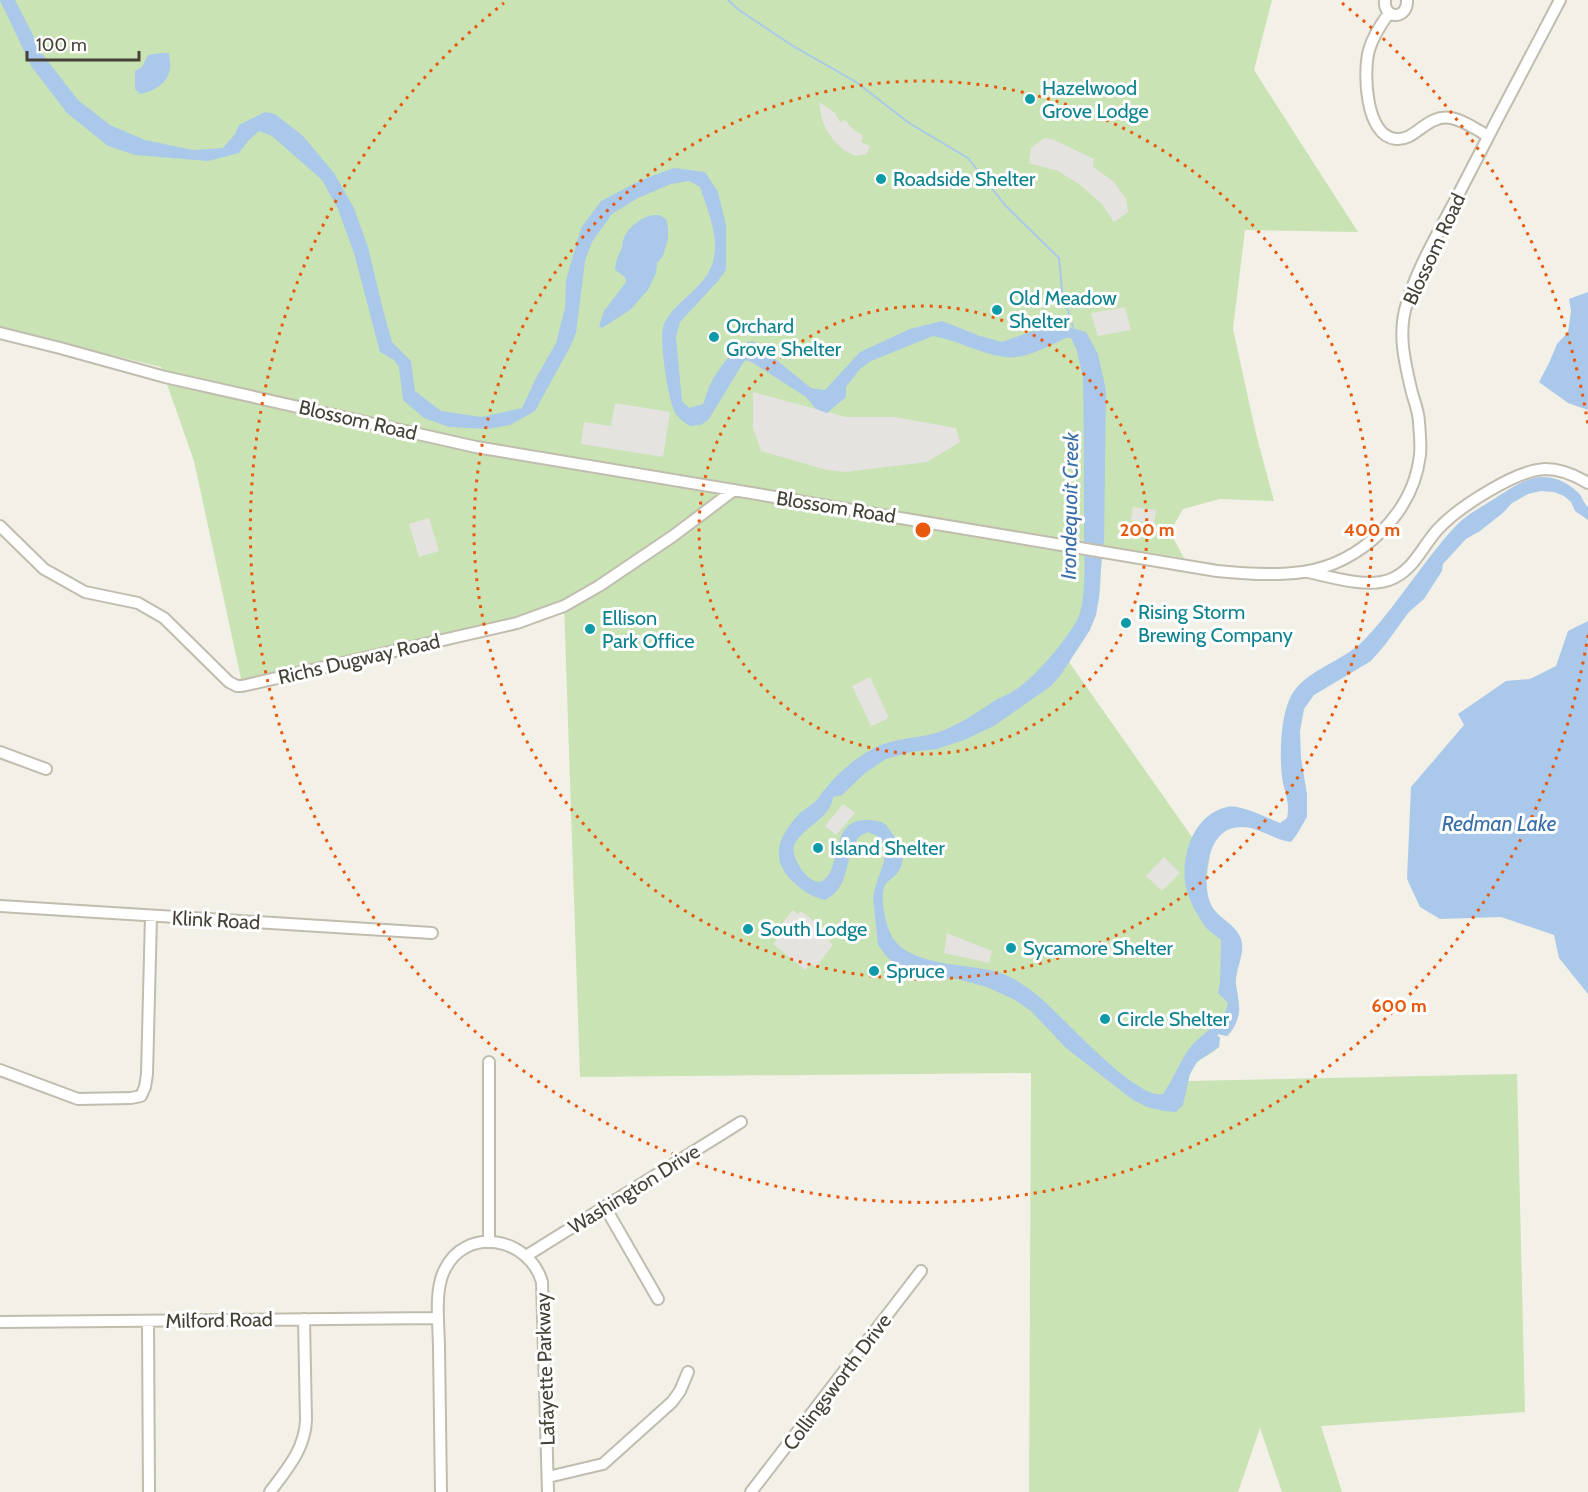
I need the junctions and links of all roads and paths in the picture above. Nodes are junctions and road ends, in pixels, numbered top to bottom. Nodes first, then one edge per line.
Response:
1 (1385, 0) edge
2 (1407, 0) edge
3 (1560, 0) edge
4 (1389, 13) junction
5 (1488, 136) junction
6 (0, 333) edge
7 (1588, 483) edge
8 (734, 490) junction
9 (0, 526) edge
10 (1305, 571) junction
11 (0, 752) edge
12 (46, 769) dead end
13 (0, 906) edge
14 (152, 916) junction
15 (432, 933) dead end
16 (489, 1062) dead end
17 (0, 1070) edge
18 (741, 1122) dead end
19 (605, 1207) junction
20 (489, 1242) junction
21 (526, 1256) junction
22 (921, 1271) dead end
23 (658, 1299) dead end
24 (438, 1318) junction
25 (304, 1319) junction
26 (148, 1321) junction
27 (0, 1322) edge
28 (687, 1372) dead end
29 (548, 1477) junction
30 (148, 1492) edge
31 (270, 1492) edge
32 (441, 1492) edge
33 (548, 1492) edge
34 (751, 1492) edge

1 - 4 street
2 - 4 street
3 - 5 street, Blossom Road
4 - 5 street
5 - 10 street, Blossom Road
6 - 8 street, Blossom Road
7 - 10 street
8 - 9 street, Richs Dugway Road
8 - 10 street, Blossom Road
11 - 12 street
13 - 14 street, Klink Road
14 - 15 street, Klink Road
14 - 17 street
16 - 20 street
18 - 19 street, Washington Drive
19 - 21 street, Washington Drive
19 - 23 street
20 - 21 street
20 - 24 street
21 - 29 street, Lafayette Parkway
22 - 34 street, Collingsworth Drive
24 - 25 street, Milford Road
24 - 32 street
25 - 26 street, Milford Road
25 - 31 street
26 - 27 street, Milford Road
26 - 30 street
28 - 29 street
29 - 33 street, Lafayette Parkway

